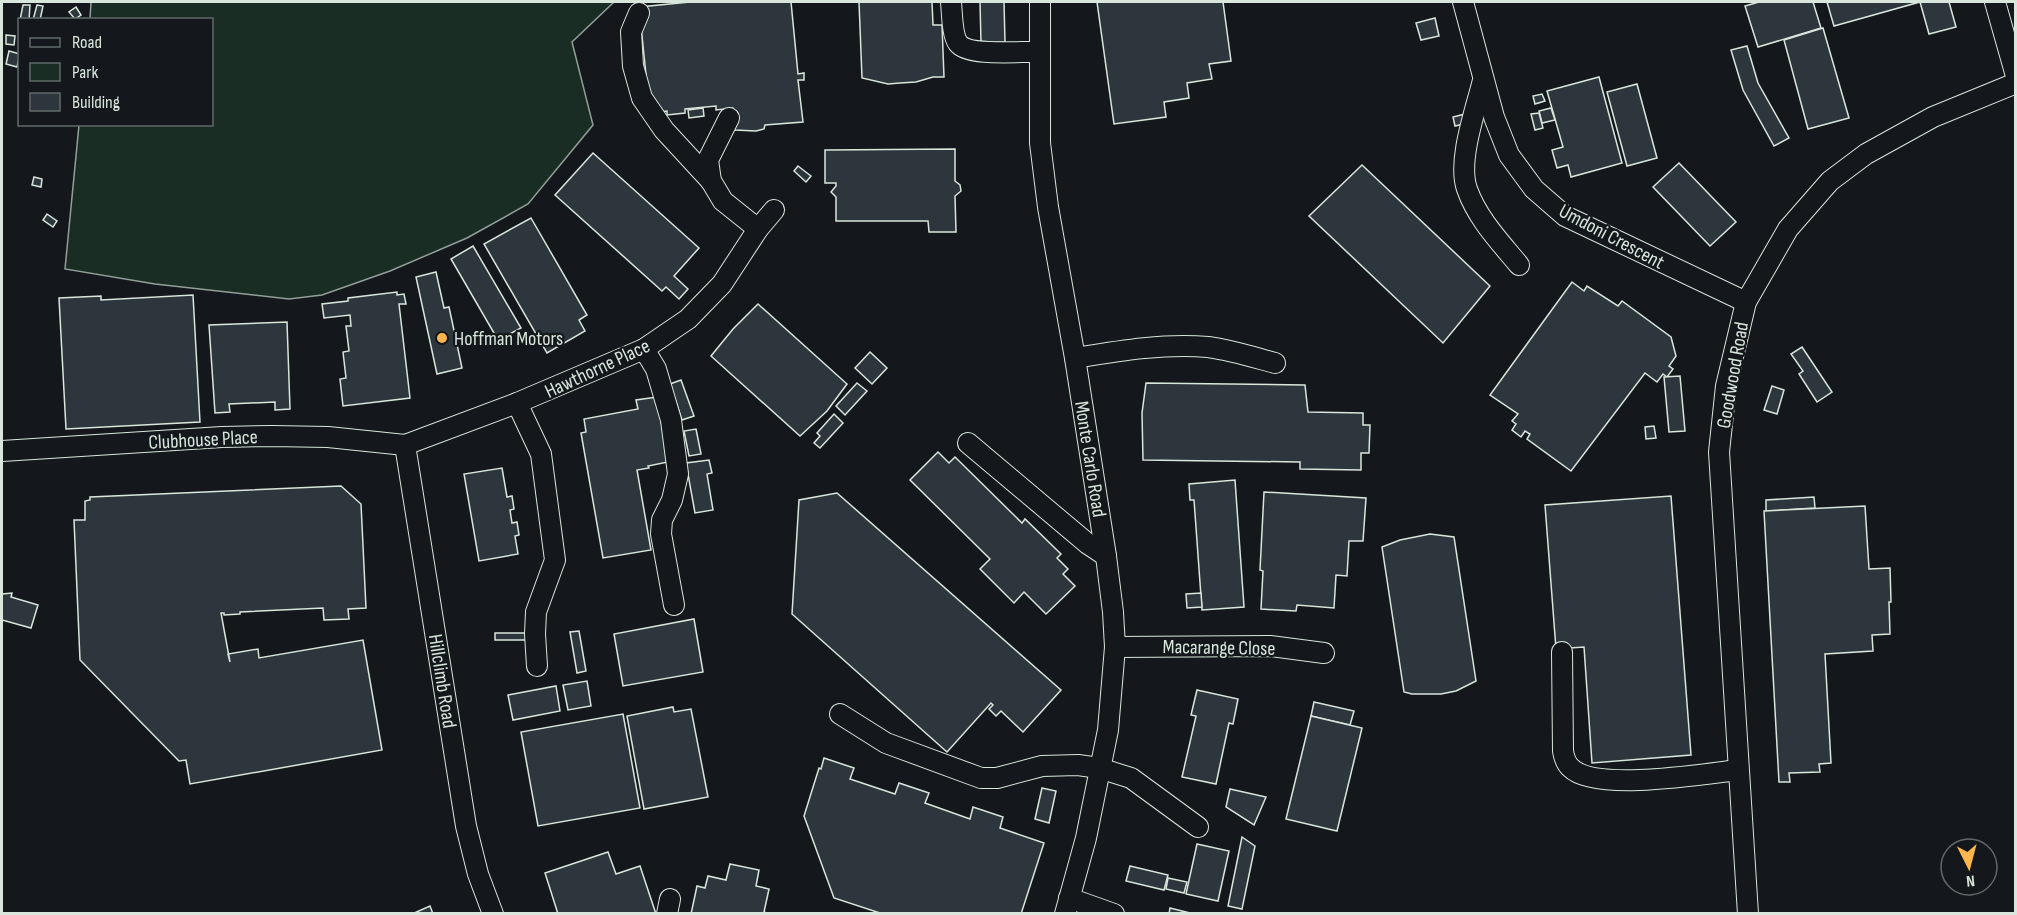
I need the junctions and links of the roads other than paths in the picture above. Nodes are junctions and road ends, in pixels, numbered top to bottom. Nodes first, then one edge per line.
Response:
1 (951, 2) edge
2 (1040, 2) edge
3 (1466, 2) edge
4 (1995, 2) edge
5 (639, 13) dead end
6 (1040, 52) junction
7 (2016, 76) edge
8 (1484, 78) junction
9 (2016, 83) edge
10 (729, 118) dead end
11 (711, 181) junction
12 (774, 210) dead end
13 (758, 229) junction
14 (1519, 265) dead end
15 (1746, 302) junction
16 (644, 349) junction
17 (1075, 358) junction
18 (1275, 363) dead end
19 (517, 403) junction
20 (968, 443) dead end
21 (405, 445) junction
22 (2, 451) edge
23 (1106, 556) junction
24 (674, 605) dead end
25 (1115, 647) junction
26 (1562, 652) dead end
27 (1323, 653) dead end
28 (537, 666) dead end
29 (840, 714) dead end
30 (1099, 768) junction
31 (1738, 770) junction
32 (1198, 827) dead end
33 (1067, 906) edge
34 (493, 914) edge
35 (1114, 914) edge
36 (1748, 914) edge

1 - 6 street
2 - 6 street, Monte Carlo Road
3 - 8 street, Umdoni Crescent
4 - 7 street
5 - 11 street
6 - 17 street, Monte Carlo Road
8 - 14 street
8 - 15 street, Umdoni Crescent
9 - 15 street, Goodwood Road
10 - 11 street
11 - 13 street
12 - 13 street, Hawthorne Place
13 - 16 street, Hawthorne Place
15 - 31 street, Goodwood Road
16 - 19 street, Hawthorne Place
16 - 24 street
17 - 18 street
17 - 23 street, Monte Carlo Road
19 - 21 street, Hawthorne Place
19 - 28 street
20 - 23 street
21 - 22 street, Clubhouse Place
21 - 34 street, Hillclimb Road
23 - 25 street, Monte Carlo Road
25 - 27 street, Macarange Close
25 - 30 street, Monte Carlo Road
26 - 31 street
29 - 30 street
30 - 32 street
30 - 33 street, Monte Carlo Road
31 - 36 street, Goodwood Road
33 - 35 street

